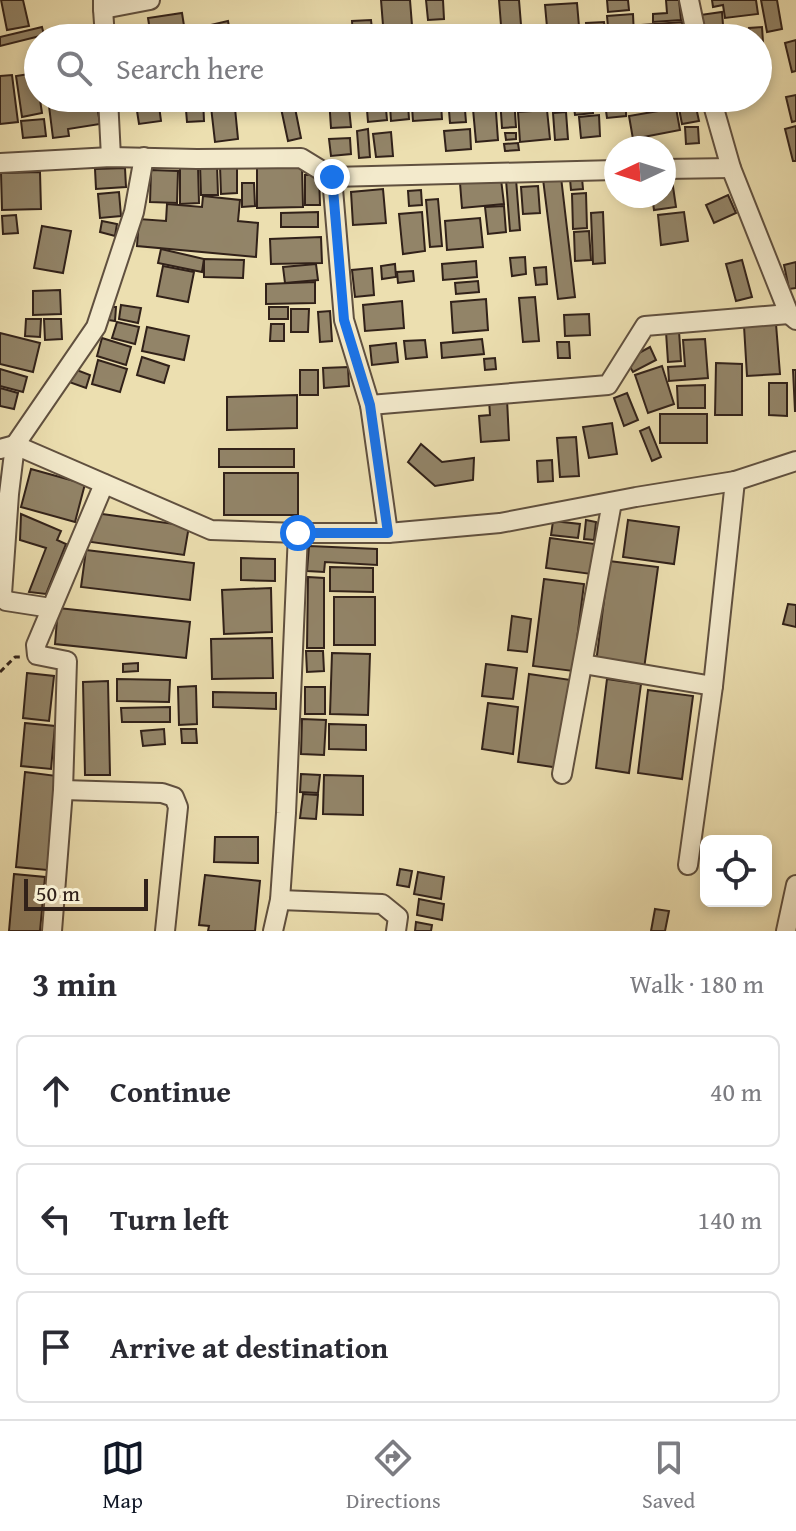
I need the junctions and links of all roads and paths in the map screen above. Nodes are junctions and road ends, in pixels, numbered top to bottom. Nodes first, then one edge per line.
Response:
1 (150, 0) edge
2 (689, 0) edge
3 (103, 4) edge
4 (104, 24) edge
5 (694, 24) edge
6 (109, 112) edge
7 (714, 112) edge
8 (111, 157) junction
9 (144, 157) junction
10 (0, 163) edge
11 (731, 168) junction
12 (676, 169) edge
13 (604, 170) edge
14 (332, 177) junction
15 (792, 317) edge
16 (370, 405) junction
17 (8, 447) edge
18 (796, 461) edge
19 (735, 481) junction
20 (104, 484) junction
21 (612, 502) junction
22 (298, 533) junction
23 (388, 533) junction
24 (51, 608) junction
25 (37, 655) junction
26 (583, 664) junction
27 (0, 672) edge
28 (713, 686) junction
29 (562, 774) dead end
30 (63, 790) junction
31 (688, 865) dead end
32 (796, 885) edge
33 (280, 900) junction
34 (52, 931) edge
35 (165, 931) edge
36 (273, 931) edge
37 (396, 931) edge
38 (786, 931) edge

1 - 3 street
2 - 5 street
3 - 4 street
6 - 8 street
7 - 11 street
8 - 9 street
8 - 10 street
9 - 14 street
9 - 17 street
11 - 12 street
11 - 15 street
13 - 14 street
14 - 16 street
15 - 16 street
16 - 23 street
17 - 20 street
17 - 24 street
18 - 19 street
19 - 21 street
19 - 28 street
20 - 22 street
20 - 24 street
21 - 23 street
21 - 26 street
22 - 23 street
22 - 33 street
24 - 25 street
25 - 27 path
25 - 30 street
26 - 28 street
26 - 29 street
28 - 31 street
30 - 34 street
30 - 35 street
32 - 38 street
33 - 36 street
33 - 37 street

